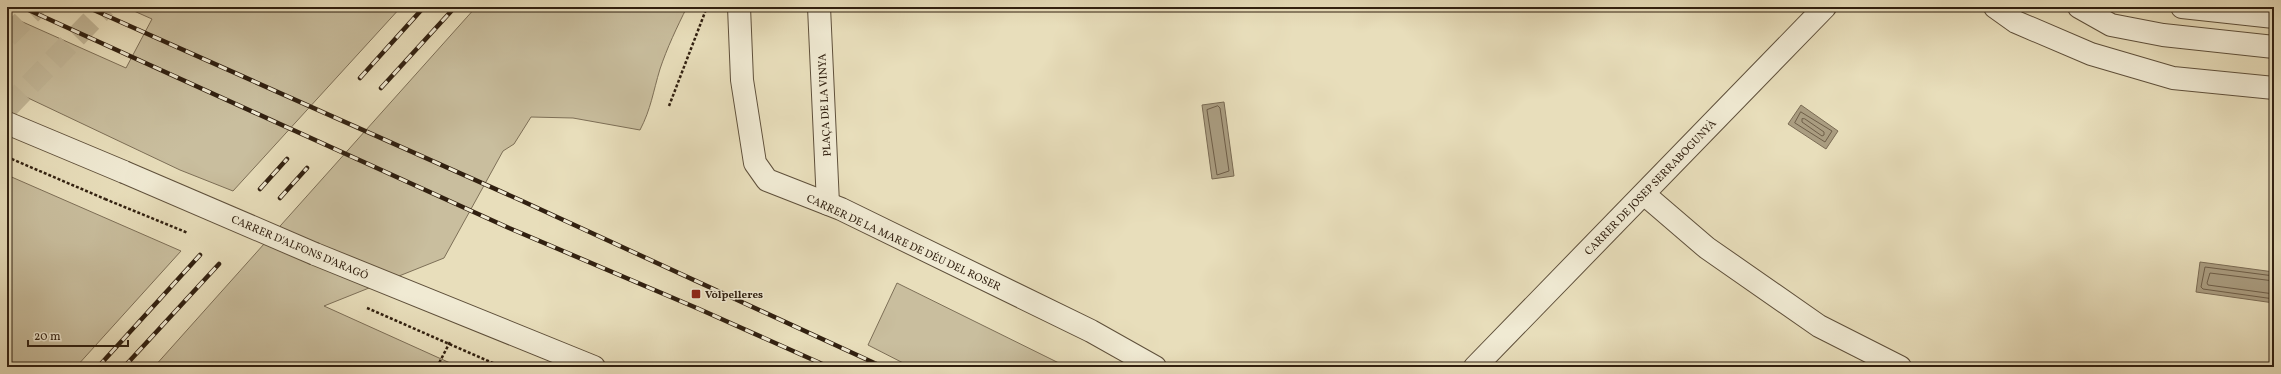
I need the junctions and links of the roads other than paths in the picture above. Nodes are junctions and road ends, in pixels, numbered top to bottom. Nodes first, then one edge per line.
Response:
1 (739, 7) edge
2 (819, 7) edge
3 (1826, 7) edge
4 (1995, 7) edge
5 (2079, 7) edge
6 (2182, 7) edge
7 (2274, 17) edge
8 (2274, 47) edge
9 (2274, 88) edge
10 (7, 123) edge
11 (1644, 194) junction
12 (828, 204) junction
13 (594, 367) edge
14 (1156, 367) edge
15 (1475, 367) edge
16 (1900, 367) edge

1 - 12 street, CARRER DE LA MARE DE DÉU DEL ROSER
2 - 12 street, PLAÇA DE LA VINYA
3 - 11 street, CARRER DE JOSEP SERRABOGUNYÀ
4 - 9 street
5 - 8 street
6 - 7 street
10 - 13 street, CARRER D'ALFONS D'ARAGÓ, bridge
11 - 15 street, CARRER DE JOSEP SERRABOGUNYÀ
11 - 16 street
12 - 14 street, CARRER DE LA MARE DE DÉU DEL ROSER

